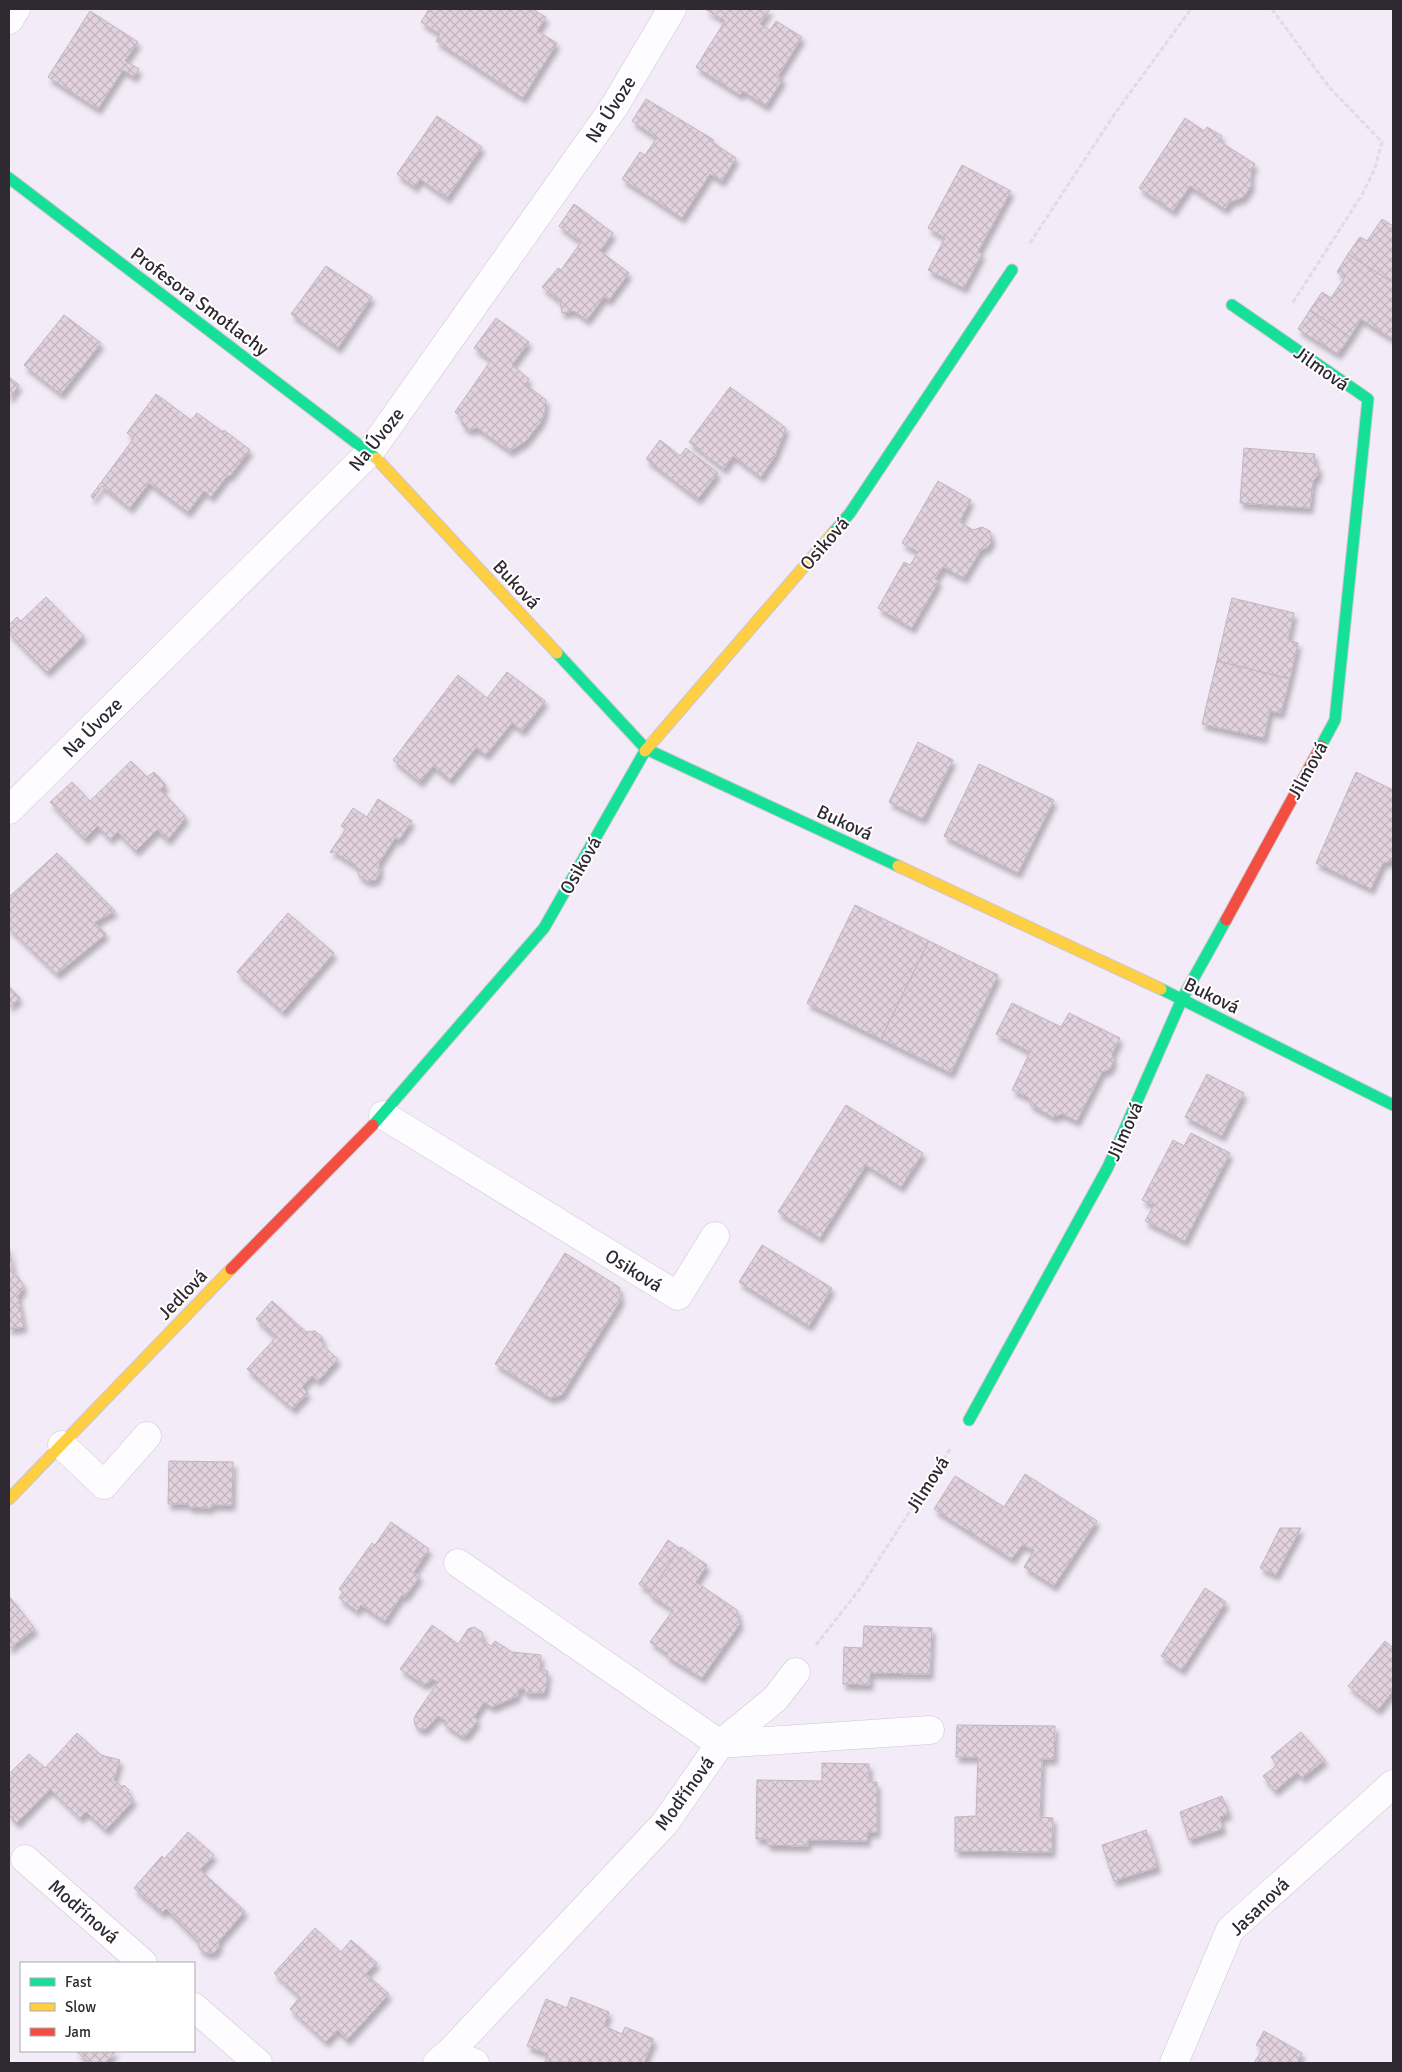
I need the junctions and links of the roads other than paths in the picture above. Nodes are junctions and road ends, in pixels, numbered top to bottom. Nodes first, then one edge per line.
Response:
1 (16, 9) edge
2 (672, 9) edge
3 (9, 20) edge
4 (9, 178) edge
5 (1012, 270) road end
6 (1232, 305) dead end
7 (370, 452) junction
8 (646, 749) junction
9 (9, 810) edge
10 (1182, 999) junction
11 (1393, 1105) edge
12 (383, 1115) junction
13 (715, 1236) dead end
14 (969, 1420) road end
15 (147, 1436) dead end
16 (62, 1444) junction
17 (9, 1499) edge
18 (458, 1563) dead end
19 (796, 1672) road end
20 (930, 1730) dead end
21 (720, 1744) junction
22 (1393, 1784) edge
23 (25, 1860) dead end
24 (142, 1962) edge
25 (195, 2008) edge
26 (443, 2058) edge
27 (258, 2063) edge
28 (475, 2063) edge
29 (1174, 2063) edge

1 - 3 street
2 - 7 street, Na Úvoze
4 - 7 street, Profesora Smotlachy
5 - 8 street, Osiková
6 - 10 street, Jilmová
7 - 8 street, Buková
7 - 9 street, Na Úvoze
8 - 10 street, Buková
8 - 12 street, Osiková
10 - 11 street, Buková
10 - 14 street, Jilmová
12 - 13 street, Osiková
12 - 16 street, Jedlová
15 - 16 street
16 - 17 street, Jedlová
18 - 21 street, Modřínová
19 - 21 street
20 - 21 street
21 - 26 street, Modřínová
22 - 29 street, Jasanová
23 - 24 street, Modřínová
25 - 27 street
26 - 28 street, Modřínová

